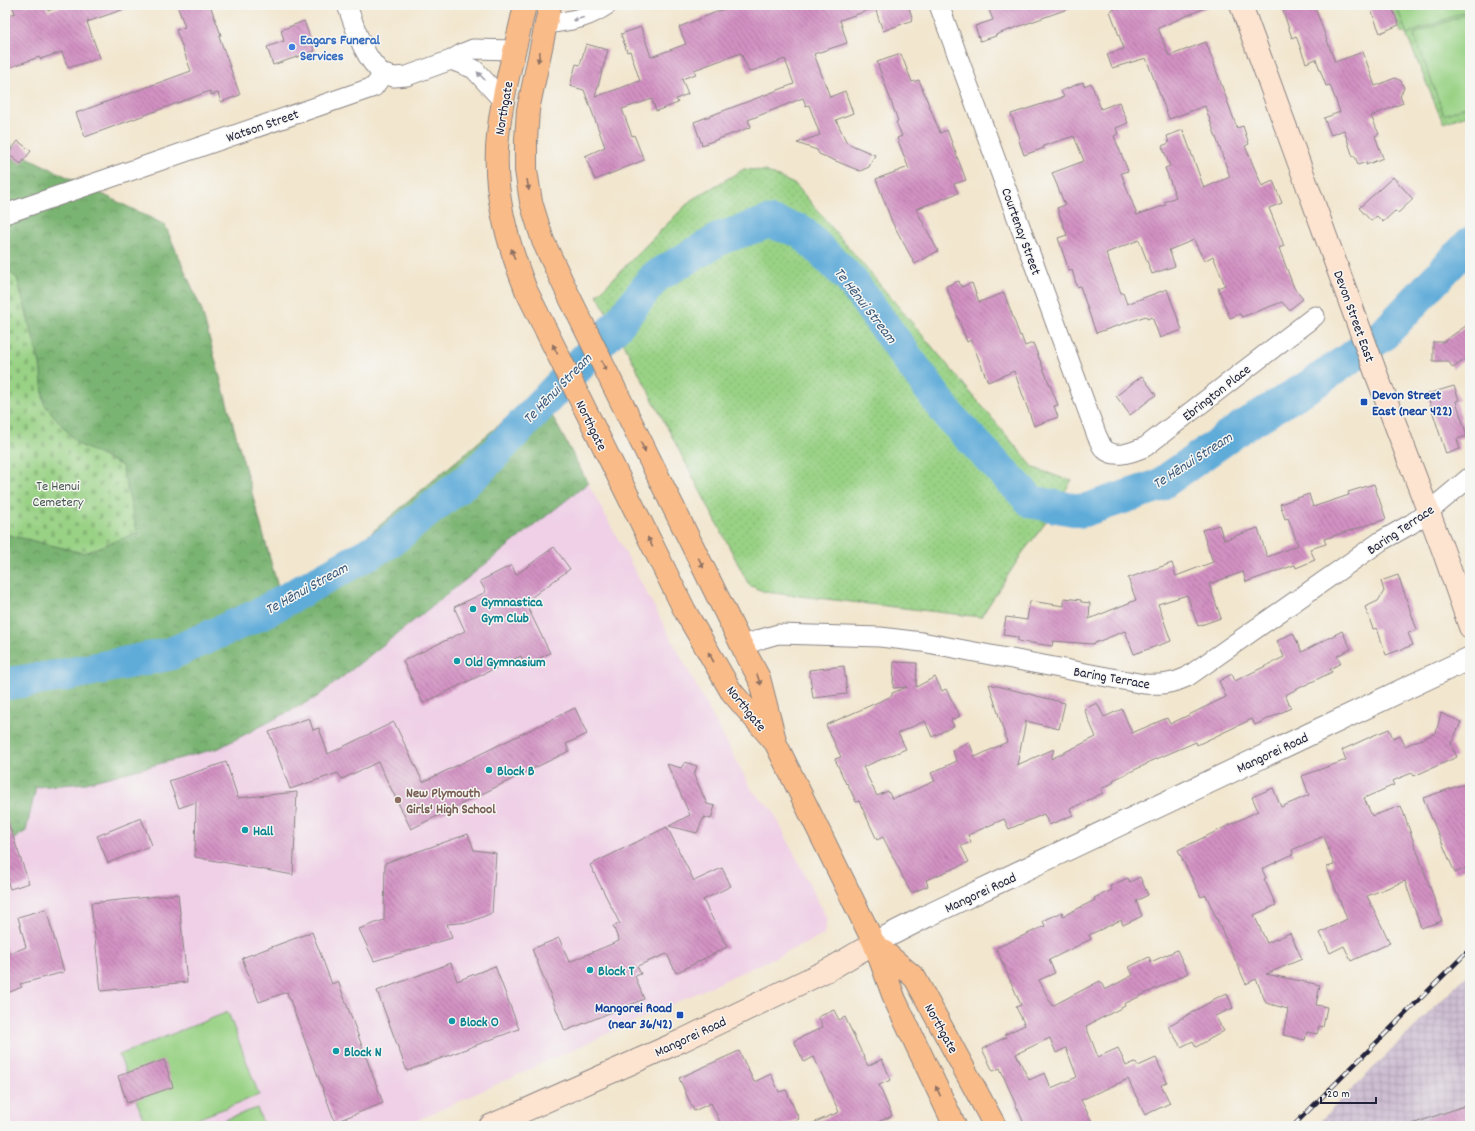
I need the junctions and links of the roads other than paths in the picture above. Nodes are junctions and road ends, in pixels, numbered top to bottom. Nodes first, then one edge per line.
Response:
1 (347, 5) edge
2 (525, 5) edge
3 (607, 5) edge
4 (939, 5) edge
5 (1241, 5) edge
6 (548, 15) edge
7 (515, 50) junction
8 (451, 60) junction
9 (383, 74) junction
10 (503, 101) junction
11 (5, 214) edge
12 (1315, 316) dead end
13 (1111, 453) joint
14 (1470, 477) edge
15 (1428, 512) junction
16 (1470, 627) edge
17 (742, 646) junction
18 (1470, 658) edge
19 (776, 744) junction
20 (874, 943) junction
21 (490, 1126) edge
22 (955, 1126) edge
23 (995, 1126) edge

1 - 9 street
2 - 7 highway, Northgate
3 -> 6 street
4 - 13 street, Courtenay Street
5 - 15 main road, Devon Street East
6 -> 17 highway, Northgate
7 - 8 street
7 - 10 highway, Northgate
8 - 9 street
10 -> 8 street
9 - 11 street, Watson Street
19 -> 10 highway, Northgate
12 - 13 street, Ebrington Place
14 - 15 street, Baring Terrace
15 - 16 main road, Devon Street East
15 - 17 street, Baring Terrace
17 -> 19 highway, Northgate
18 - 20 street, Mangorei Road
19 - 20 highway, Northgate
20 - 21 main road, Mangorei Road
22 -> 20 highway, Northgate
20 - 23 highway, Northgate

